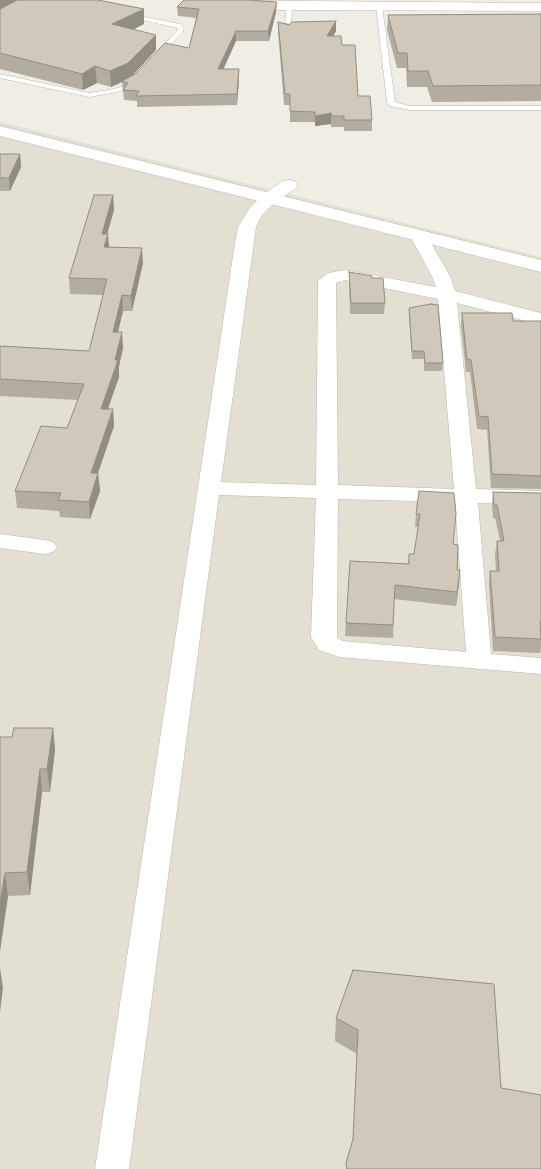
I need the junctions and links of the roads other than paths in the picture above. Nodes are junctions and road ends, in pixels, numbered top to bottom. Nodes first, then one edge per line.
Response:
1 (197, 0) edge
2 (289, 6) junction
3 (379, 6) junction
4 (541, 7) edge
5 (120, 14) edge
6 (288, 31) edge
7 (152, 60) edge
8 (139, 75) edge
9 (0, 76) edge
10 (541, 108) edge
11 (0, 114) edge
12 (0, 131) edge
13 (289, 185) junction
14 (268, 199) junction
15 (487, 234) dead end
16 (419, 236) junction
17 (541, 266) edge
18 (447, 295) junction
19 (541, 319) edge
20 (209, 488) junction
21 (326, 492) junction
22 (466, 496) junction
23 (541, 498) edge
24 (0, 541) edge
25 (45, 547) dead end
26 (479, 661) junction
27 (541, 666) edge
28 (112, 1169) edge

1 - 2 street
2 - 3 street
2 - 6 lane
3 - 4 street
3 - 10 lane
5 - 7 lane
8 - 9 lane
11 - 13 street
12 - 14 street
13 - 14 street
13 - 15 street
14 - 16 street
14 - 20 street
16 - 17 street
16 - 18 street
18 - 19 street
18 - 21 street
18 - 22 street
20 - 21 street
20 - 28 street
21 - 22 street
21 - 26 street
22 - 23 street
22 - 26 street
24 - 25 street
26 - 27 street

